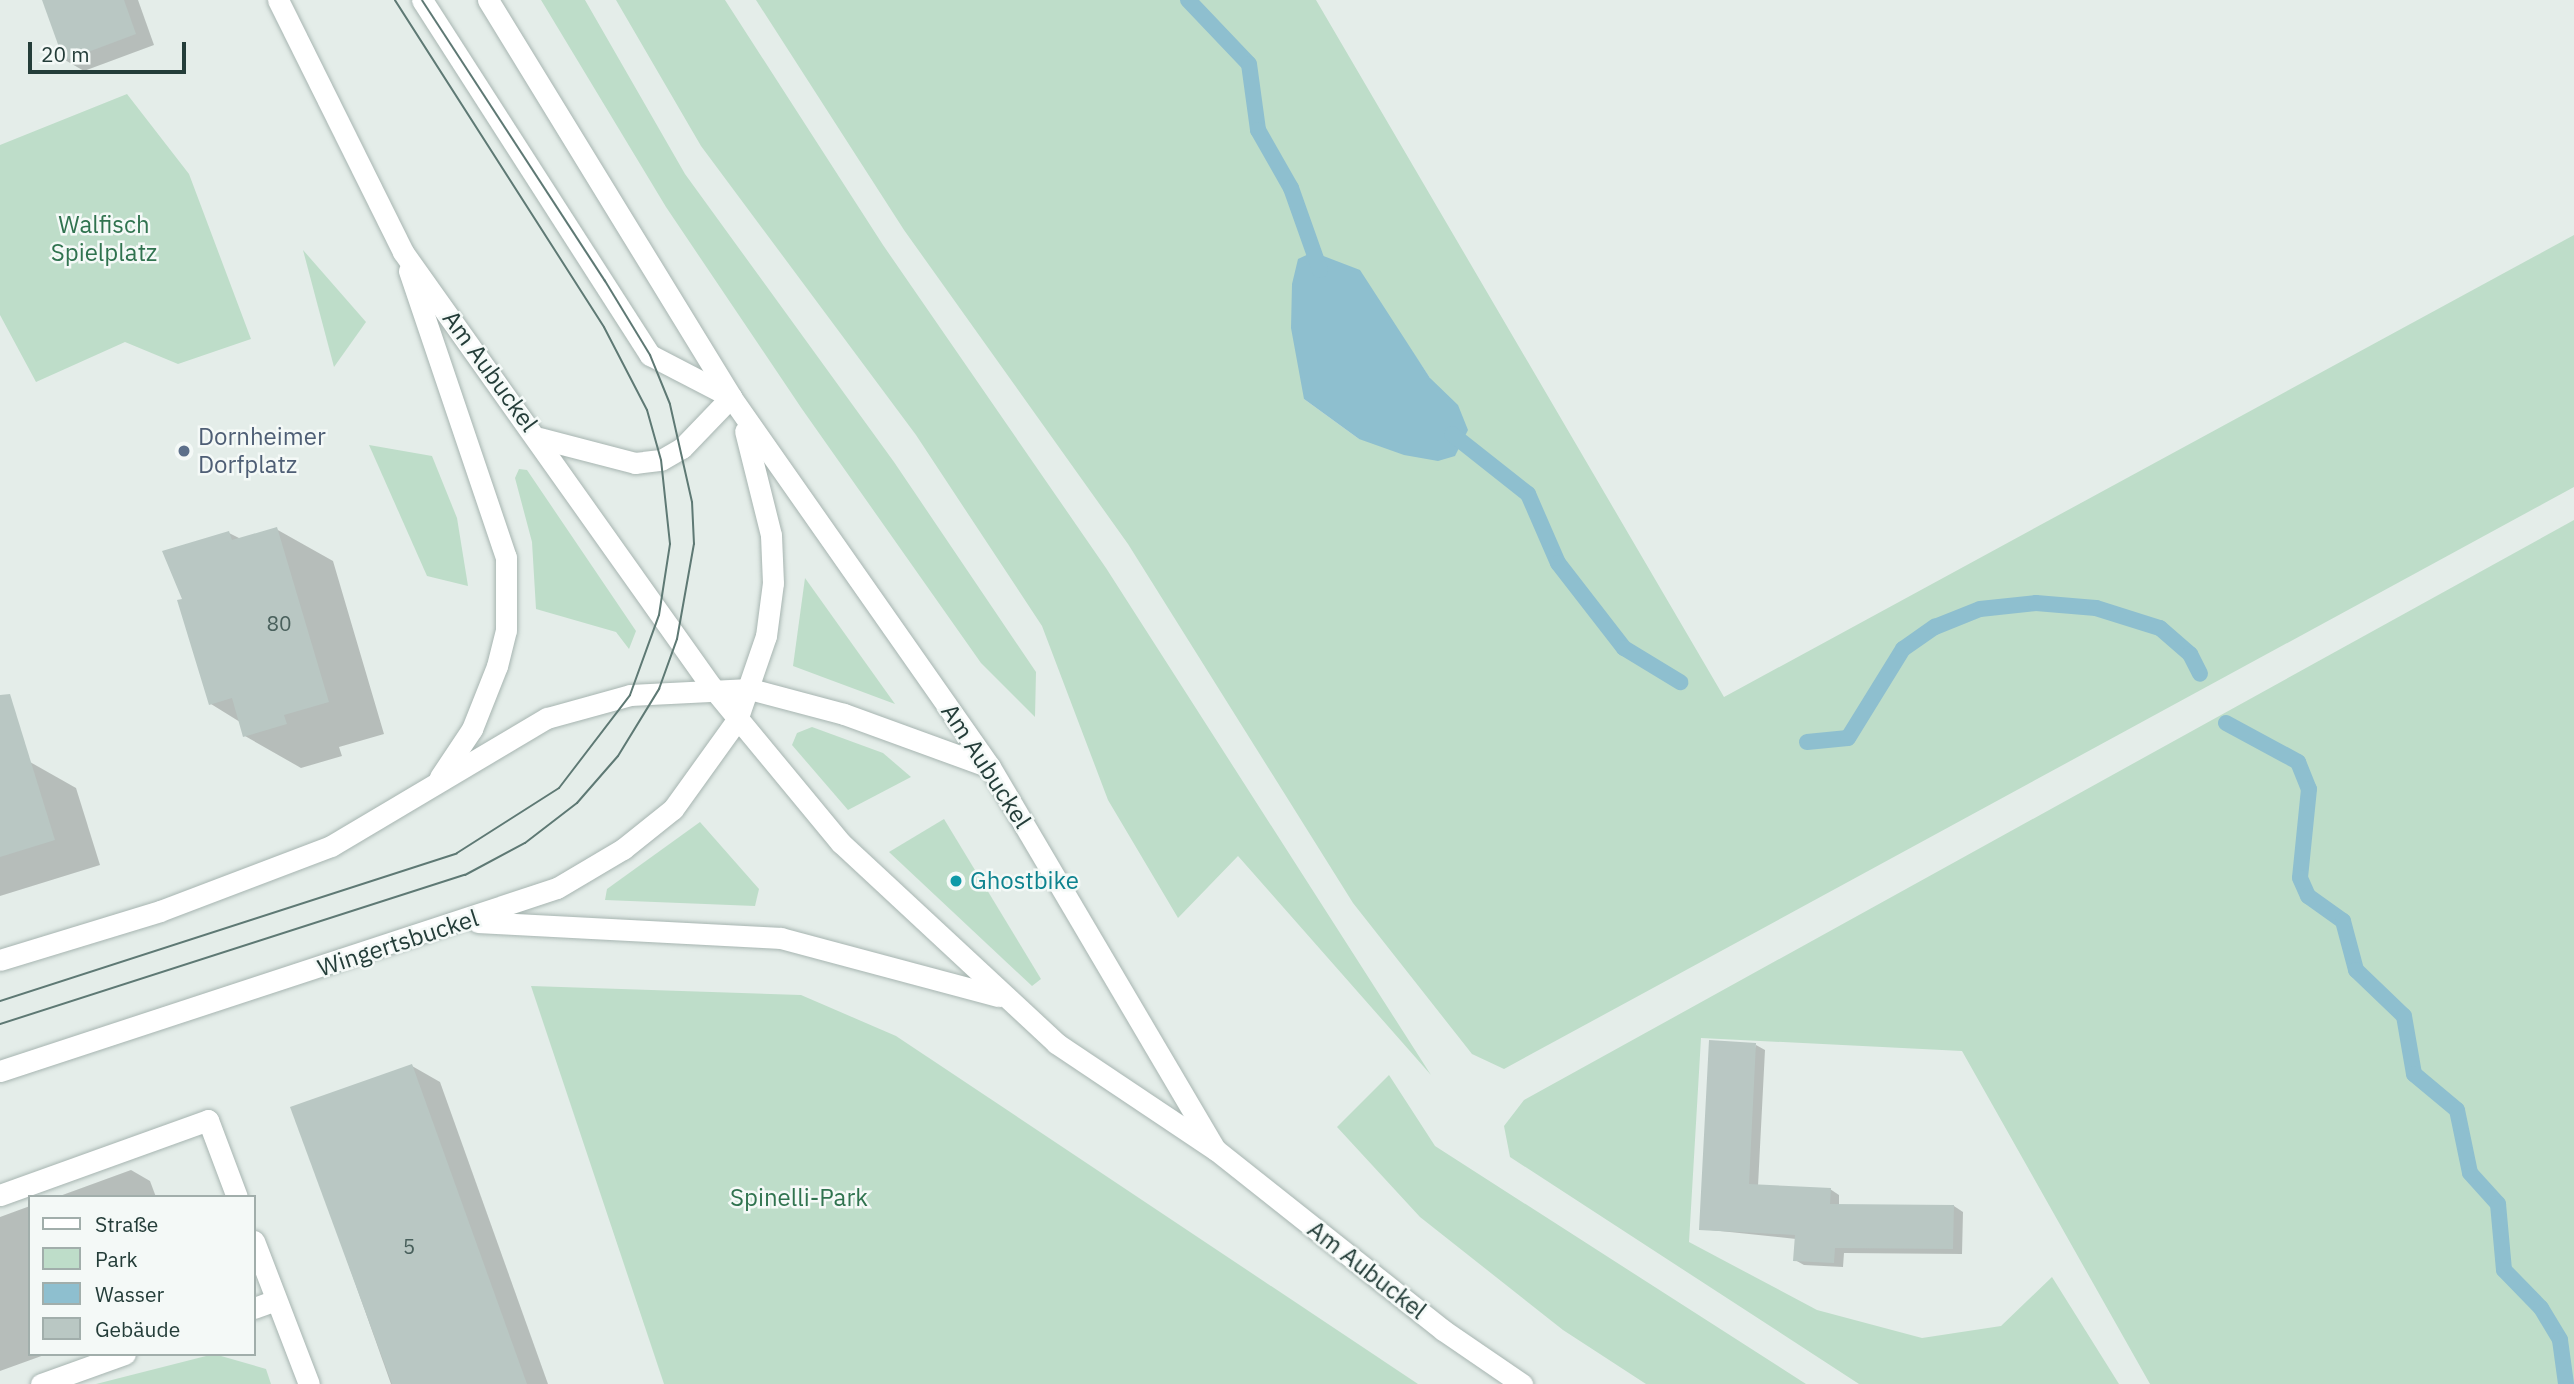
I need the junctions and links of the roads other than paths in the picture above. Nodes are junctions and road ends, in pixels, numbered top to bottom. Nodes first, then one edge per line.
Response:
1 (278, 0) edge
2 (422, 0) edge
3 (488, 0) edge
4 (403, 252) junction
5 (731, 397) junction
6 (540, 438) junction
7 (710, 686) junction
8 (750, 689) junction
9 (737, 720) junction
10 (989, 767) junction
11 (431, 787) junction
12 (465, 922) junction
13 (0, 960) edge
14 (999, 996) junction
15 (0, 1071) edge
16 (1216, 1150) junction
17 (0, 1195) edge
18 (236, 1195) edge
19 (256, 1246) edge
20 (276, 1300) junction
21 (256, 1307) edge
22 (119, 1356) edge
23 (41, 1384) edge
24 (309, 1384) edge
25 (1522, 1384) edge

1 - 4 main road, Am Aubuckel
2 - 5 main road
3 - 5 main road, Am Aubuckel
4 - 6 main road, Am Aubuckel
4 - 11 main road
5 - 6 main road
5 - 8 main road, Am Aubuckel
5 - 10 main road, Am Aubuckel
6 - 7 main road, Am Aubuckel
7 - 8 main road
7 - 9 main road, Am Aubuckel
7 - 11 main road
8 - 9 main road, Am Aubuckel
8 - 10 main road
9 - 12 main road, Wingertsbuckel
9 - 14 main road, Am Aubuckel
10 - 16 main road, Am Aubuckel
11 - 13 main road
12 - 14 main road
12 - 15 main road, Wingertsbuckel
14 - 16 main road, Am Aubuckel
16 - 25 main road, Am Aubuckel
17 - 18 main road
19 - 20 main road
20 - 21 main road
20 - 24 main road
22 - 23 main road

